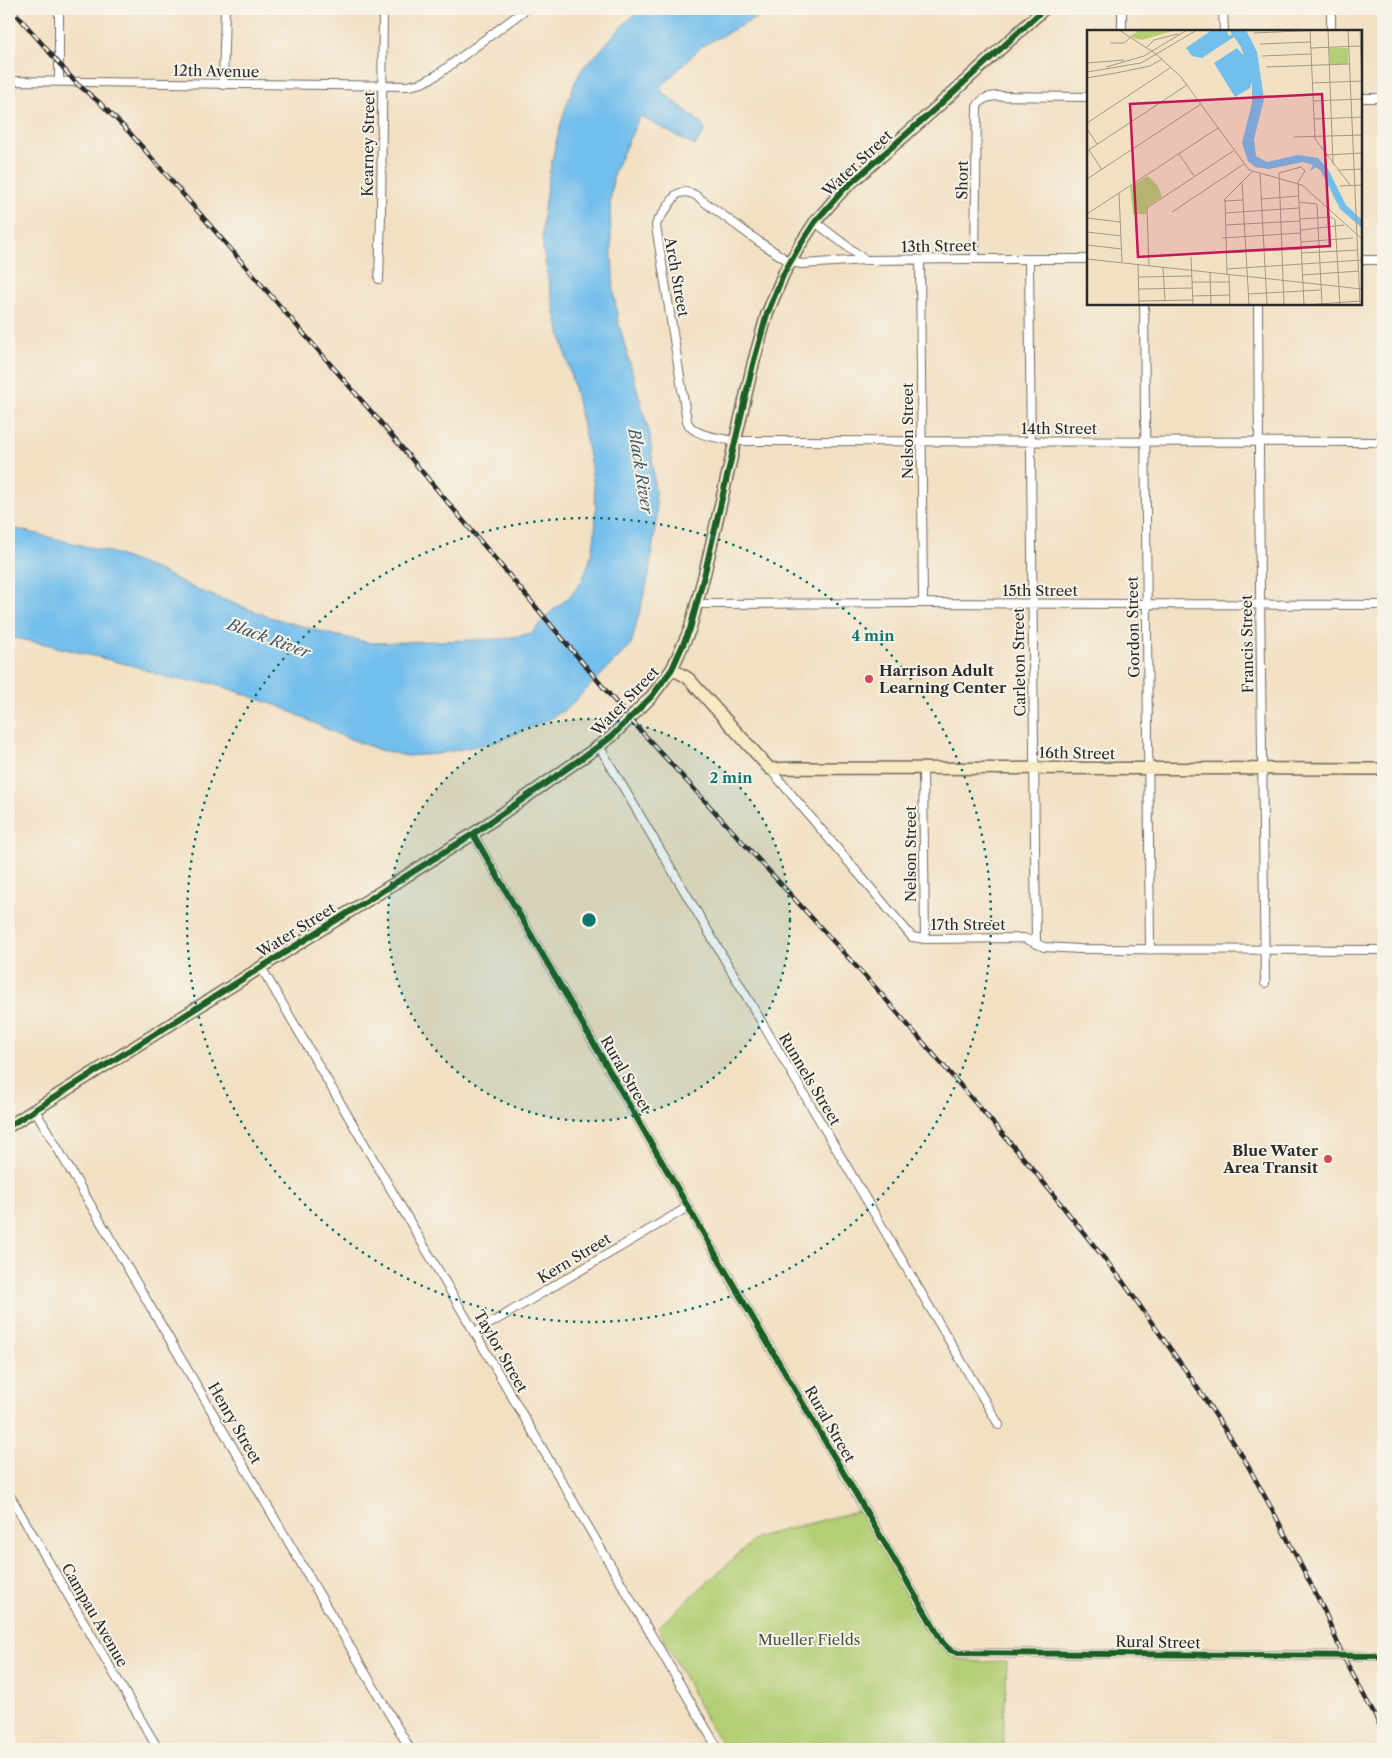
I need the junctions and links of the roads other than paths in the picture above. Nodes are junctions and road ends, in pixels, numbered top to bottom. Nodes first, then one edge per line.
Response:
1 (59, 9) edge
2 (224, 9) edge
3 (383, 9) edge
4 (526, 9) edge
5 (1044, 9) edge
6 (1122, 9) edge
7 (1224, 9) edge
8 (1331, 9) edge
9 (1122, 30) edge
10 (1224, 30) edge
11 (1331, 30) edge
12 (9, 81) edge
13 (59, 81) junction
14 (223, 85) junction
15 (383, 87) junction
16 (1087, 97) edge
17 (1362, 98) edge
18 (1383, 98) edge
19 (815, 222) junction
20 (975, 259) junction
21 (865, 260) junction
22 (920, 260) junction
23 (1029, 260) junction
24 (1087, 260) edge
25 (1362, 260) edge
26 (1383, 260) edge
27 (790, 262) junction
28 (379, 279) dead end
29 (1144, 305) edge
30 (1258, 305) edge
31 (735, 441) junction
32 (921, 442) junction
33 (1031, 442) junction
34 (1145, 442) junction
35 (1383, 442) edge
36 (1259, 443) junction
37 (923, 603) junction
38 (697, 604) junction
39 (1032, 604) junction
40 (1146, 604) junction
41 (1260, 604) junction
42 (1383, 605) edge
43 (672, 669) junction
44 (599, 746) junction
45 (1034, 767) junction
46 (923, 768) junction
47 (1148, 768) junction
48 (1262, 768) junction
49 (1383, 769) edge
50 (770, 770) junction
51 (472, 834) junction
52 (925, 939) junction
53 (1036, 944) junction
54 (1150, 950) junction
55 (1264, 950) junction
56 (1383, 950) edge
57 (261, 967) junction
58 (1265, 983) dead end
59 (35, 1110) junction
60 (9, 1126) edge
61 (688, 1207) junction
62 (474, 1333) junction
63 (999, 1425) dead end
64 (9, 1494) edge
65 (1383, 1656) edge
66 (158, 1749) edge
67 (410, 1749) edge
68 (718, 1749) edge

1 - 13 street
2 - 14 street
3 - 15 street, Kearney Street
4 - 15 street, 12th Avenue
5 - 19 street, Water Street
6 - 9 street
7 - 10 street
8 - 11 street
12 - 13 street, 12th Avenue
13 - 14 street, 12th Avenue
14 - 15 street, 12th Avenue
15 - 28 street, Kearney Street
16 - 20 street, Short
17 - 18 street
19 - 21 street
19 - 27 street, Water Street
20 - 22 street, 13th Street
20 - 23 street, 13th Street
21 - 22 street, 13th Street
21 - 27 street, 13th Street
22 - 32 street, Nelson Street
23 - 24 street, 13th Street
23 - 33 street, Carleton Street
25 - 26 street
27 - 31 street, Water Street
27 - 31 street, Arch Street
29 - 34 street, Gordon Street
30 - 36 street, Francis Street
31 - 32 street, 14th Street
31 - 38 street, Water Street
32 - 33 street, 14th Street
32 - 37 street, Nelson Street
33 - 34 street, 14th Street
33 - 39 street, Carleton Street
34 - 36 street, 14th Street
34 - 40 street, Gordon Street
35 - 36 street, 14th Street
36 - 41 street, Francis Street
37 - 38 street, 15th Street
37 - 39 street, 15th Street
38 - 43 street, Water Street
39 - 40 street, 15th Street
39 - 45 street, Carleton Street
40 - 41 street, 15th Street
40 - 47 street, Gordon Street
41 - 42 street, 15th Street
41 - 48 street, Francis Street
43 - 44 street, Water Street
43 - 50 street, 17th Street
44 - 51 street, Water Street
44 - 63 street, Runnels Street
45 - 46 street, 16th Street
45 - 47 street, 16th Street
45 - 53 street, Carleton Street
46 - 50 street, 16th Street
46 - 52 street, Nelson Street
47 - 48 street, 16th Street
47 - 54 street, Gordon Street
48 - 49 street, 16th Street
48 - 55 street, Francis Street
50 - 52 street, 17th Street
51 - 57 street, Water Street
51 - 61 street, Rural Street
52 - 53 street, 17th Street
53 - 54 street, 17th Street
54 - 55 street, 17th Street
55 - 56 street, 17th Street
55 - 58 street, Francis Street
57 - 59 street, Water Street
57 - 62 street, Taylor Street
59 - 60 street, Water Street
59 - 67 street, Henry Street
61 - 62 street, Kern Street
61 - 65 street, Rural Street
62 - 68 street, Taylor Street
64 - 66 street, Campau Avenue

